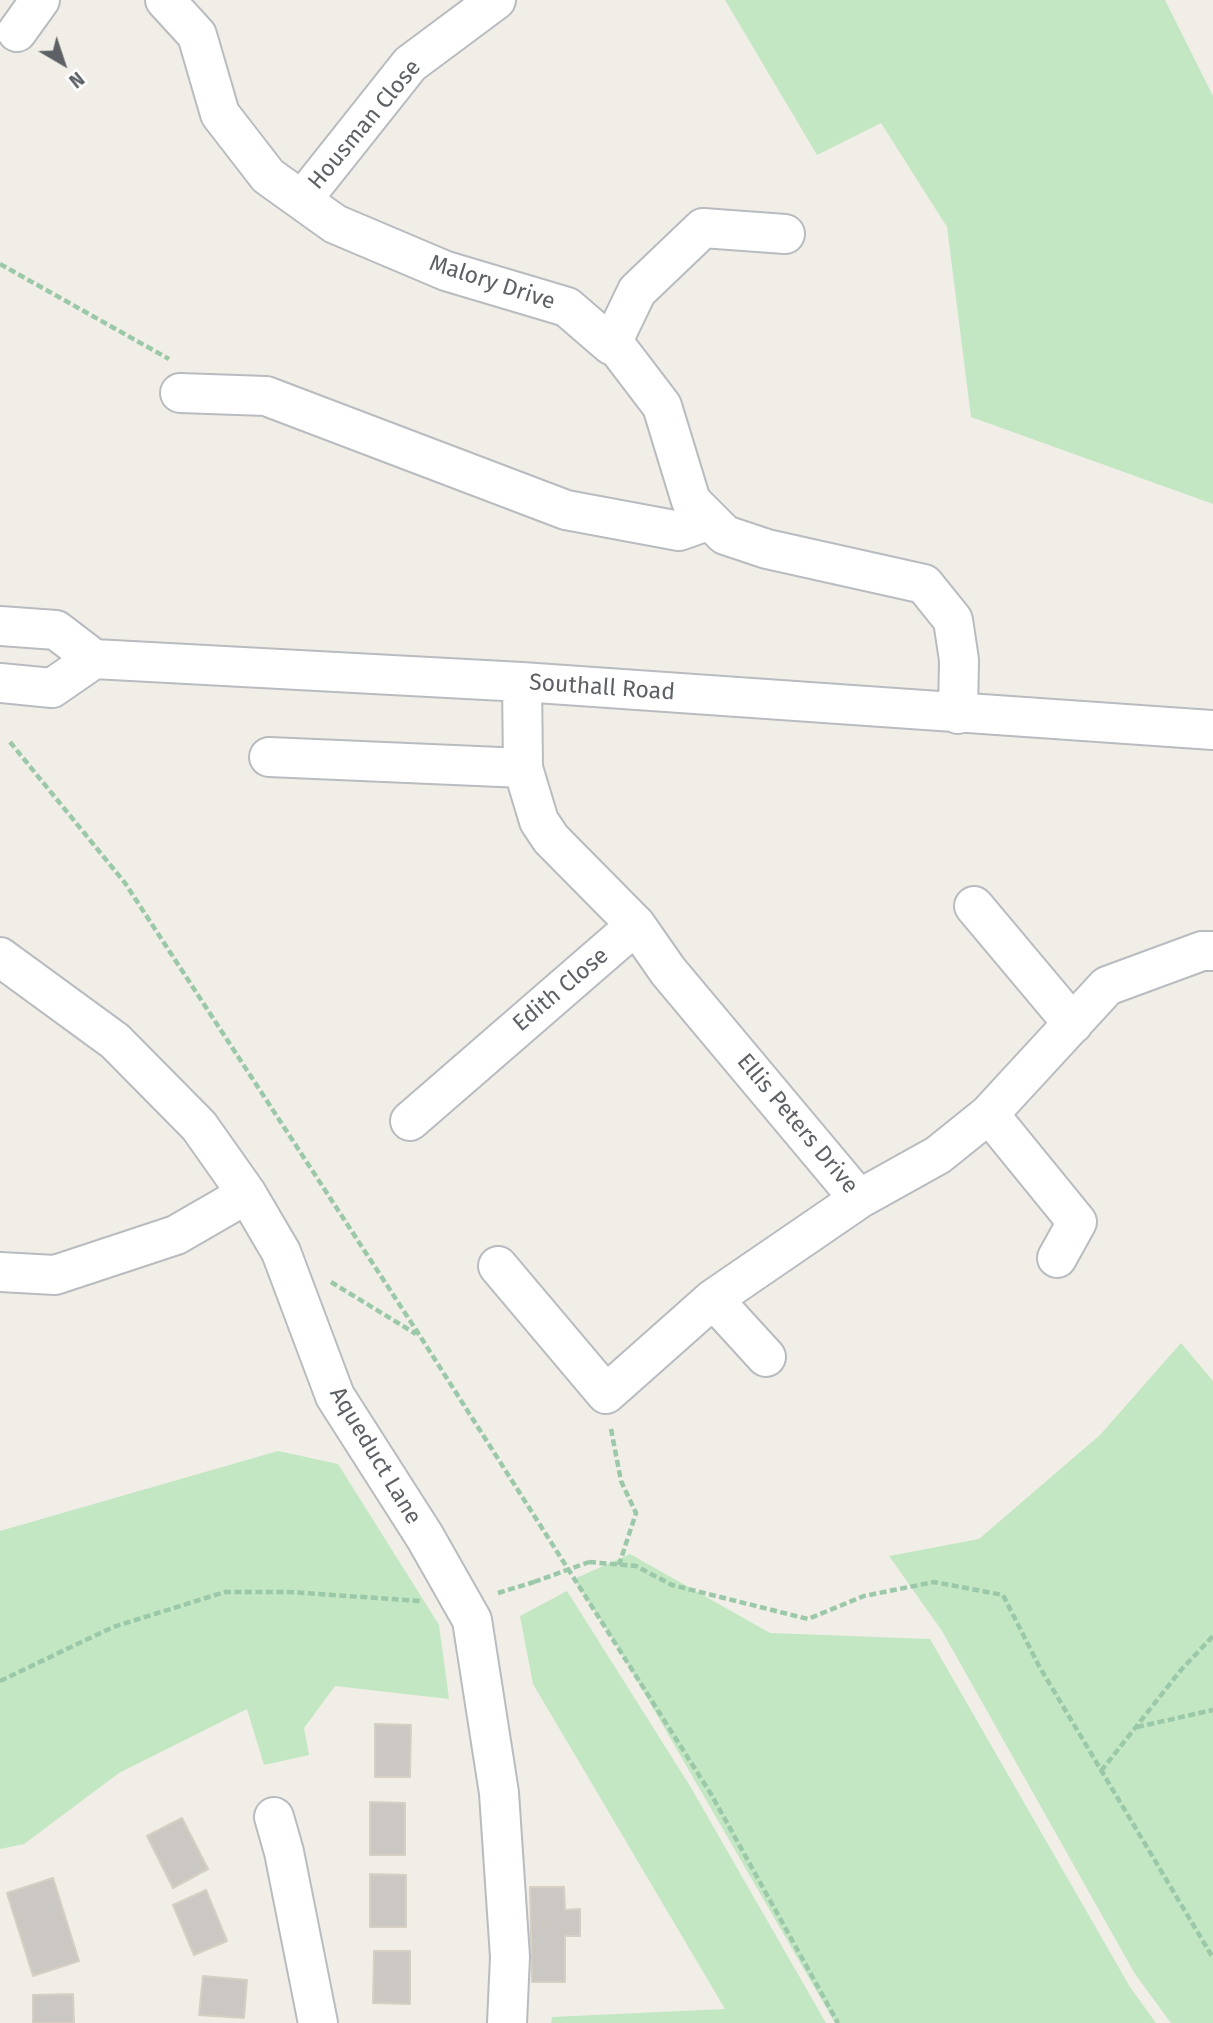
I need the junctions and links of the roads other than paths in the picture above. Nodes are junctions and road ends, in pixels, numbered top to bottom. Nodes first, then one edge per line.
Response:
1 (40, 0) edge
2 (165, 0) edge
3 (496, 0) edge
4 (17, 32) dead end
5 (302, 200) junction
6 (785, 234) dead end
7 (611, 345) junction
8 (176, 377) road end
9 (709, 520) junction
10 (0, 626) edge
11 (94, 659) junction
12 (522, 682) junction
13 (0, 683) edge
14 (958, 714) junction
15 (1213, 730) edge
16 (269, 757) dead end
17 (523, 768) junction
18 (974, 906) dead end
19 (636, 925) junction
20 (1213, 951) edge
21 (0, 957) edge
22 (1073, 1024) junction
23 (989, 1114) junction
24 (410, 1121) dead end
25 (247, 1194) junction
26 (859, 1199) junction
27 (1056, 1258) dead end
28 (498, 1266) dead end
29 (0, 1272) edge
30 (713, 1299) junction
31 (766, 1357) dead end
32 (274, 1817) dead end
33 (318, 2023) edge
34 (507, 2023) edge

1 - 4 street
2 - 5 street, Malory Drive
3 - 5 street, Housman Close
5 - 7 street, Malory Drive
6 - 7 street
7 - 9 street, Malory Drive
8 - 9 street
9 - 14 street, Malory Drive
10 - 11 street
11 - 12 street, Southall Road
11 - 13 street
12 - 14 street, Southall Road
12 - 17 street, Ellis Peters Drive
14 - 15 street, Southall Road
16 - 17 street
17 - 19 street, Ellis Peters Drive
18 - 22 street
19 - 24 street, Edith Close
19 - 26 street, Ellis Peters Drive
20 - 22 street, Ellis Peters Drive
21 - 25 street, Aqueduct Lane
22 - 23 street, Ellis Peters Drive
23 - 26 street, Ellis Peters Drive
23 - 27 street
25 - 29 street
25 - 34 street, Aqueduct Lane
26 - 30 street
28 - 30 street
30 - 31 street
32 - 33 street

